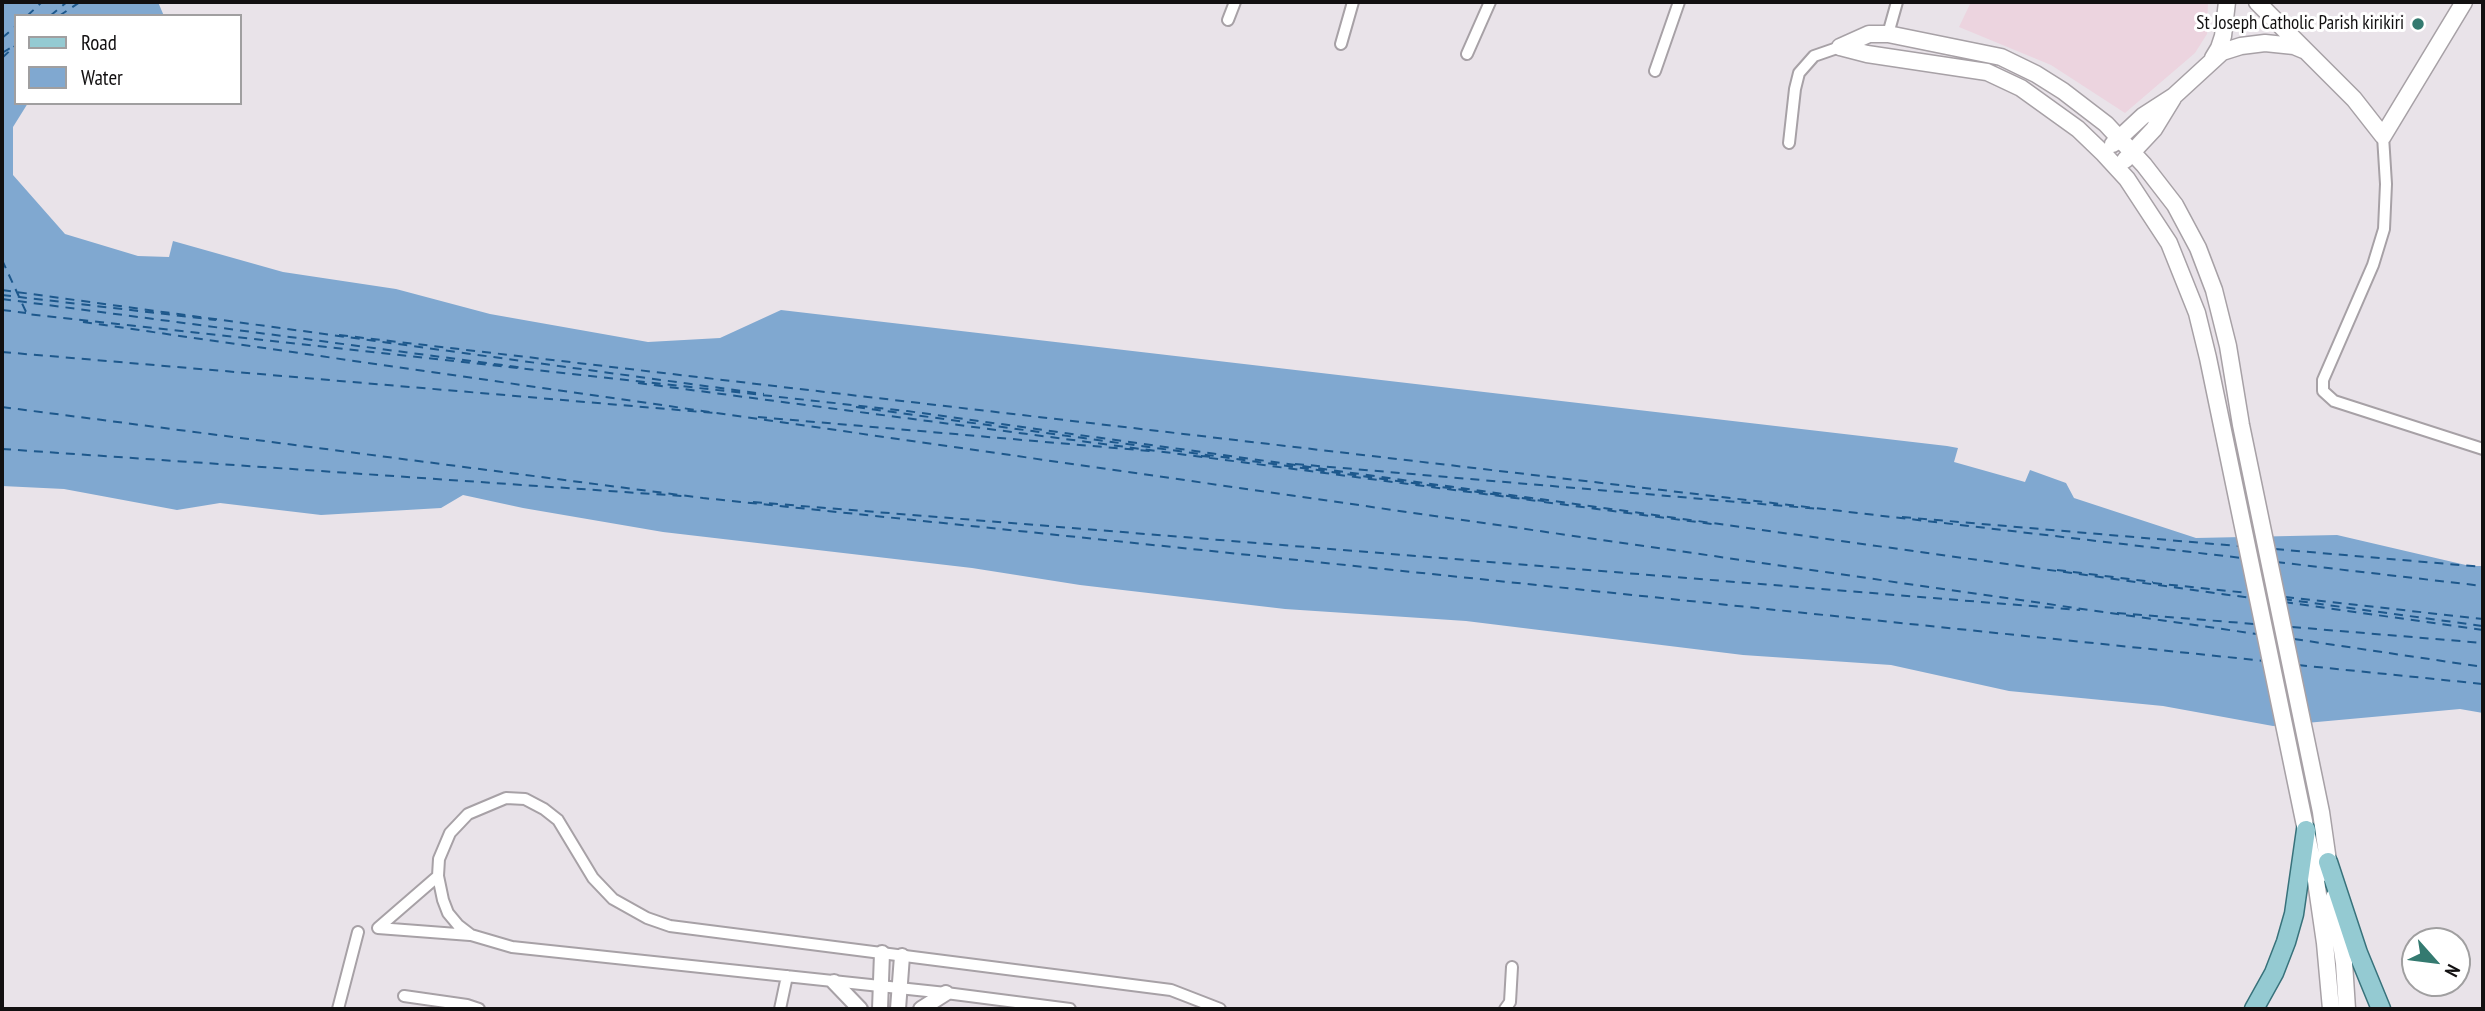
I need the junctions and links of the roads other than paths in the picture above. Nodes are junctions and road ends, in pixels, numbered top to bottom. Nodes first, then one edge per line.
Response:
1 (1235, 2) edge
2 (1353, 2) edge
3 (1490, 2) edge
4 (1679, 2) edge
5 (1898, 2) edge
6 (2227, 2) edge
7 (2258, 2) edge
8 (2464, 2) edge
9 (1227, 20) dead end
10 (1888, 34) junction
11 (1341, 44) dead end
12 (1840, 47) junction
13 (2310, 53) junction
14 (1467, 54) dead end
15 (2212, 60) junction
16 (1656, 71) dead end
17 (2175, 96) junction
18 (2384, 136) junction
19 (2120, 138) junction
20 (1789, 144) dead end
21 (2132, 152) junction
22 (2104, 154) junction
23 (2117, 167) junction
24 (2483, 449) edge
25 (2304, 823) junction
26 (2329, 862) junction
27 (438, 876) junction
28 (358, 932) dead end
29 (471, 935) junction
30 (882, 953) junction
31 (902, 956) junction
32 (1513, 967) dead end
33 (787, 976) junction
34 (834, 982) junction
35 (880, 987) junction
36 (898, 989) junction
37 (946, 993) junction
38 (404, 996) dead end
39 (338, 1009) edge
40 (479, 1009) edge
41 (780, 1009) edge
42 (860, 1009) edge
43 (880, 1009) edge
44 (898, 1009) edge
45 (921, 1009) edge
46 (1070, 1009) edge
47 (1220, 1009) edge
48 (1505, 1009) edge
49 (2254, 1009) edge
50 (2331, 1009) edge
51 (2347, 1009) edge
52 (2381, 1009) edge

1 - 9 street
2 - 11 street
3 - 14 street
4 - 16 street
5 - 10 street
6 - 15 main road
7 - 13 main road
8 - 18 main road
10 - 12 main road
10 - 19 main road
12 - 20 street
12 - 22 main road
13 - 15 main road
13 - 18 main road
15 - 17 main road
17 - 19 main road
17 - 21 main road
18 - 24 street
19 - 21 main road
19 - 22 main road
21 - 23 main road
21 - 26 main road
22 - 23 main road
23 - 25 main road
25 - 49 main road
25 - 50 main road
26 - 51 main road
26 - 52 main road
27 - 29 street
27 - 29 street
27 - 30 street
28 - 39 street
29 - 33 street
30 - 31 street
30 - 35 street
31 - 36 street
31 - 47 street
32 - 48 street
33 - 34 street
33 - 41 street
34 - 35 street
34 - 42 street
35 - 36 street
35 - 43 street
36 - 37 street
36 - 44 street
37 - 45 street
37 - 46 street
38 - 40 street

